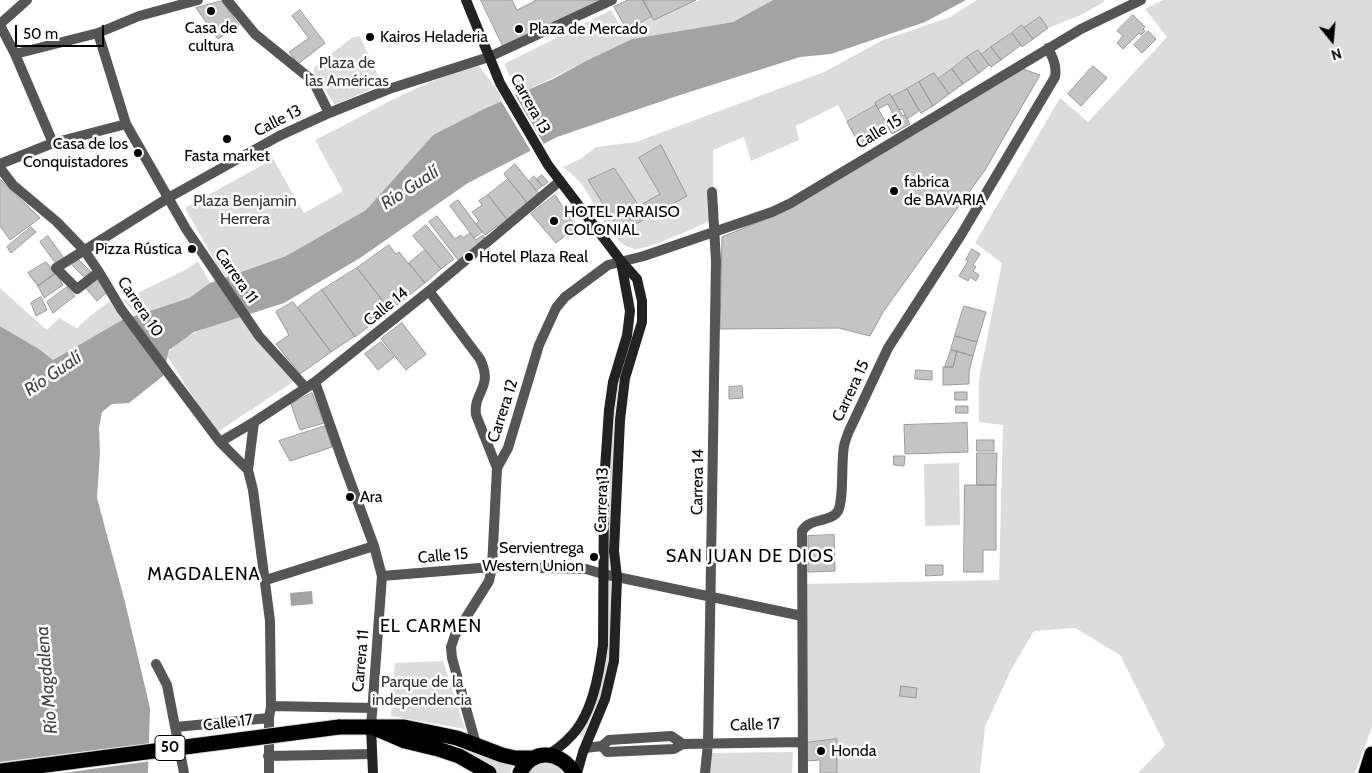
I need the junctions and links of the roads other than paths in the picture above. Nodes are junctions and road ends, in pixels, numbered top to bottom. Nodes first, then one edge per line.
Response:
1 (27, 0) edge
2 (198, 0) edge
3 (227, 0) edge
4 (466, 0) edge
5 (612, 0) edge
6 (1141, 0) edge
7 (0, 24) edge
8 (98, 33) junction
9 (1048, 48) junction
10 (15, 54) junction
11 (489, 57) junction
12 (329, 112) junction
13 (126, 124) junction
14 (53, 143) junction
15 (0, 166) edge
16 (560, 181) junction
17 (712, 192) dead end
18 (168, 198) junction
19 (715, 231) junction
20 (84, 250) junction
21 (621, 261) junction
22 (99, 272) junction
23 (429, 291) junction
24 (315, 382) junction
25 (306, 388) junction
26 (254, 422) junction
27 (220, 442) junction
28 (497, 468) junction
29 (248, 470) junction
30 (374, 546) junction
31 (492, 567) junction
32 (603, 574) junction
33 (382, 576) junction
34 (617, 577) junction
35 (266, 580) junction
36 (711, 597) junction
37 (802, 616) junction
38 (156, 664) dead end
39 (271, 706) junction
40 (372, 708) junction
41 (270, 718) junction
42 (176, 727) junction
43 (371, 727) junction
44 (802, 742) junction
45 (476, 744) junction
46 (708, 744) junction
47 (585, 748) junction
48 (372, 754) junction
49 (1372, 754) edge
50 (268, 756) junction
51 (541, 756) junction
52 (0, 771) edge
53 (184, 773) edge
54 (269, 773) edge
55 (372, 773) edge
56 (490, 773) edge
57 (520, 773) edge
58 (575, 773) edge
59 (705, 773) edge
60 (803, 773) edge
61 (1366, 773) edge

1 - 7 street
2 - 8 street
3 - 12 street
4 - 11 street, Carrera 13
5 - 11 street, Calle 13
6 - 9 street, Calle 15
7 - 10 street
8 - 10 street
8 - 13 street, Carrera 11
9 - 19 street, Calle 15
9 - 37 street, Carrera 15
10 - 14 street
11 - 12 street, Calle 13
11 - 16 street, Carrera 13
12 - 18 street, Calle 13
13 - 14 street
13 - 18 street, Carrera 11
14 - 15 street
15 - 20 street, Carrera 10
16 - 21 street, Carrera 13
16 - 23 street, Calle 14
17 - 19 street, Carrera 14
18 - 20 street, Calle 13
18 - 25 street, Carrera 11
19 - 21 street, Calle 15
19 - 36 street, Carrera 14
20 - 22 street, Carrera 10
20 - 22 street, Calle 13
21 - 28 street, Carrera 12
21 - 32 street, Carrera 13
21 - 34 street, Carrera 13
22 - 27 street, Carrera 10
23 - 24 street, Calle 14
23 - 28 street
24 - 25 street, Calle 14
24 - 30 street, Carrera 11
25 - 26 street, Calle 14
26 - 27 street, Calle 14
26 - 29 street
27 - 29 street, Carrera 10
28 - 31 street, Carrera 12
29 - 35 street
30 - 33 street, Carrera 11
30 - 35 street
31 - 32 street, Calle 15
31 - 33 street, Calle 15
31 - 45 street, Carrera 12
32 - 34 street, Calle 15
32 - 51 street, Carrera 13
33 - 40 street, Carrera 11
34 - 36 street, Calle 15
34 - 47 street, Carrera 13
35 - 39 street
36 - 37 street, Calle 15
36 - 46 street, Carrera 14
37 - 44 street, Carrera 15
38 - 42 street
39 - 40 street
39 - 41 street
40 - 43 street, Carrera 11
41 - 42 street
41 - 50 street
42 - 53 street
43 - 45 highway, Calle 17 / 50
43 - 48 street, Carrera 11
43 - 52 highway, Calle 17 / 50, bridge
43 - 56 highway, Calle 17 / 50
44 - 46 street, Calle 17
44 - 60 street, Carrera 15
45 - 51 highway, Calle 17 / 50
46 - 47 street, Calle 17
46 - 59 street, Carrera 14
47 - 58 street, Carrera 13
48 - 50 street
48 - 55 street, Carrera 11
49 - 61 highway
50 - 54 street
51 - 57 highway
51 - 58 highway, 50

